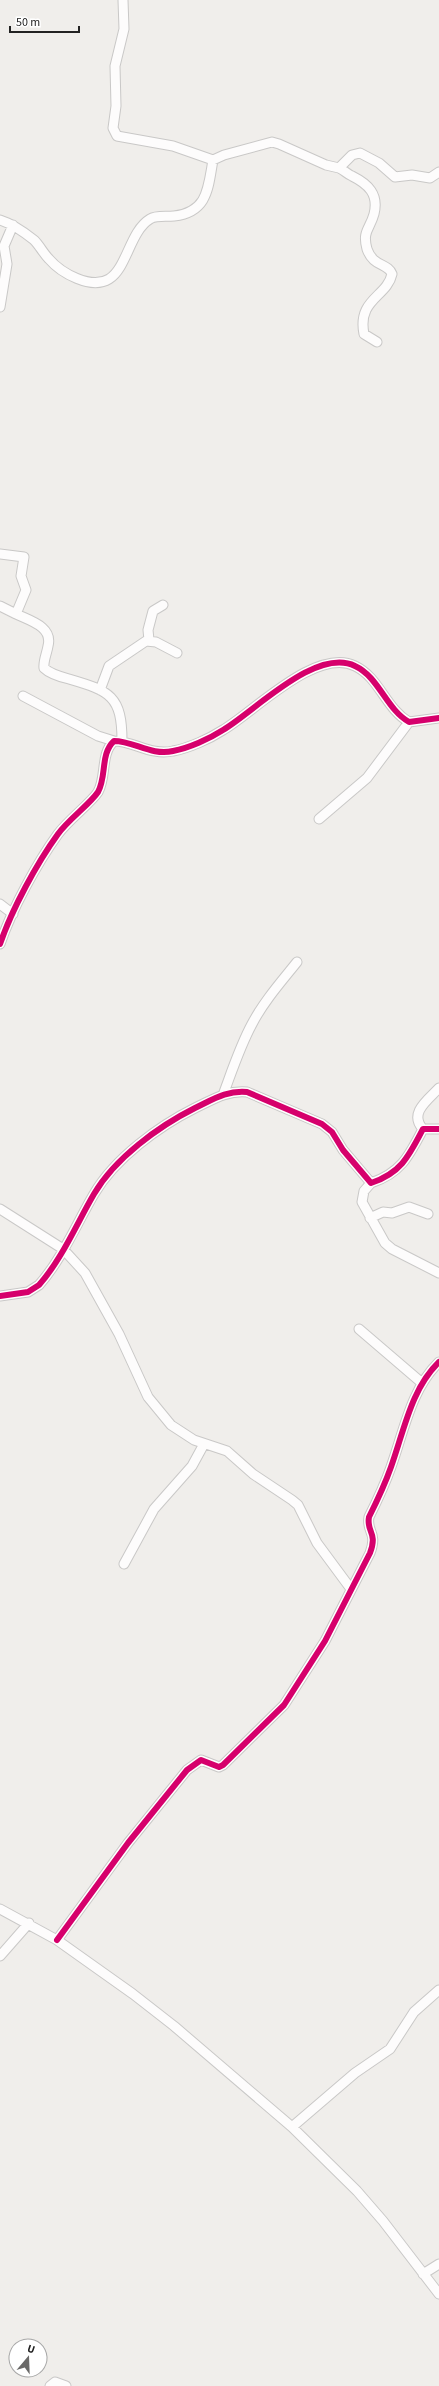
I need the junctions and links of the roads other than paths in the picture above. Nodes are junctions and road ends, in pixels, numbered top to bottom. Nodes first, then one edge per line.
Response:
1 (123, 0) edge
2 (213, 160) junction
3 (339, 168) junction
4 (439, 172) edge
5 (0, 220) edge
6 (13, 225) junction
7 (0, 307) edge
8 (377, 342) dead end
9 (0, 554) edge
10 (163, 605) dead end
11 (0, 606) edge
12 (16, 614) junction
13 (149, 640) junction
14 (177, 652) dead end
15 (100, 690) junction
16 (23, 696) dead end
17 (439, 718) edge
18 (409, 722) junction
19 (118, 741) junction
20 (319, 819) dead end
21 (0, 904) edge
22 (13, 914) junction
23 (0, 944) edge
24 (297, 962) dead end
25 (439, 1088) edge
26 (224, 1095) junction
27 (423, 1128) junction
28 (439, 1129) edge
29 (371, 1183) junction
30 (0, 1209) edge
31 (428, 1214) dead end
32 (370, 1218) junction
33 (62, 1249) junction
34 (439, 1273) edge
35 (0, 1296) edge
36 (359, 1329) dead end
37 (439, 1362) edge
38 (422, 1383) junction
39 (204, 1444) junction
40 (124, 1564) dead end
41 (351, 1589) junction
42 (0, 1908) edge
43 (29, 1923) junction
44 (57, 1940) junction
45 (0, 1956) edge
46 (439, 1990) edge
47 (292, 2128) junction
48 (439, 2264) edge
49 (423, 2274) junction
50 (439, 2294) edge
51 (50, 2386) edge
52 (66, 2386) edge

1 - 2 street
2 - 3 street
2 - 6 street
3 - 4 street
3 - 8 street
5 - 6 street
6 - 7 street
9 - 12 street
10 - 13 street
11 - 12 street
12 - 15 street
13 - 14 street
13 - 15 street
15 - 19 street
16 - 19 street
17 - 18 street
18 - 19 street
18 - 20 street
19 - 22 street
21 - 22 street
22 - 23 street
24 - 26 street
25 - 27 street
26 - 29 street
26 - 33 street
27 - 28 street
27 - 29 street
29 - 32 street
30 - 33 street
31 - 32 street
32 - 34 street
33 - 35 street
33 - 39 street
36 - 38 street
37 - 38 street
38 - 41 street
39 - 40 street
39 - 41 street
41 - 44 street
42 - 43 street
43 - 44 street
43 - 45 street
44 - 47 street
46 - 47 street
47 - 49 street
48 - 49 street
49 - 50 street
51 - 52 street

